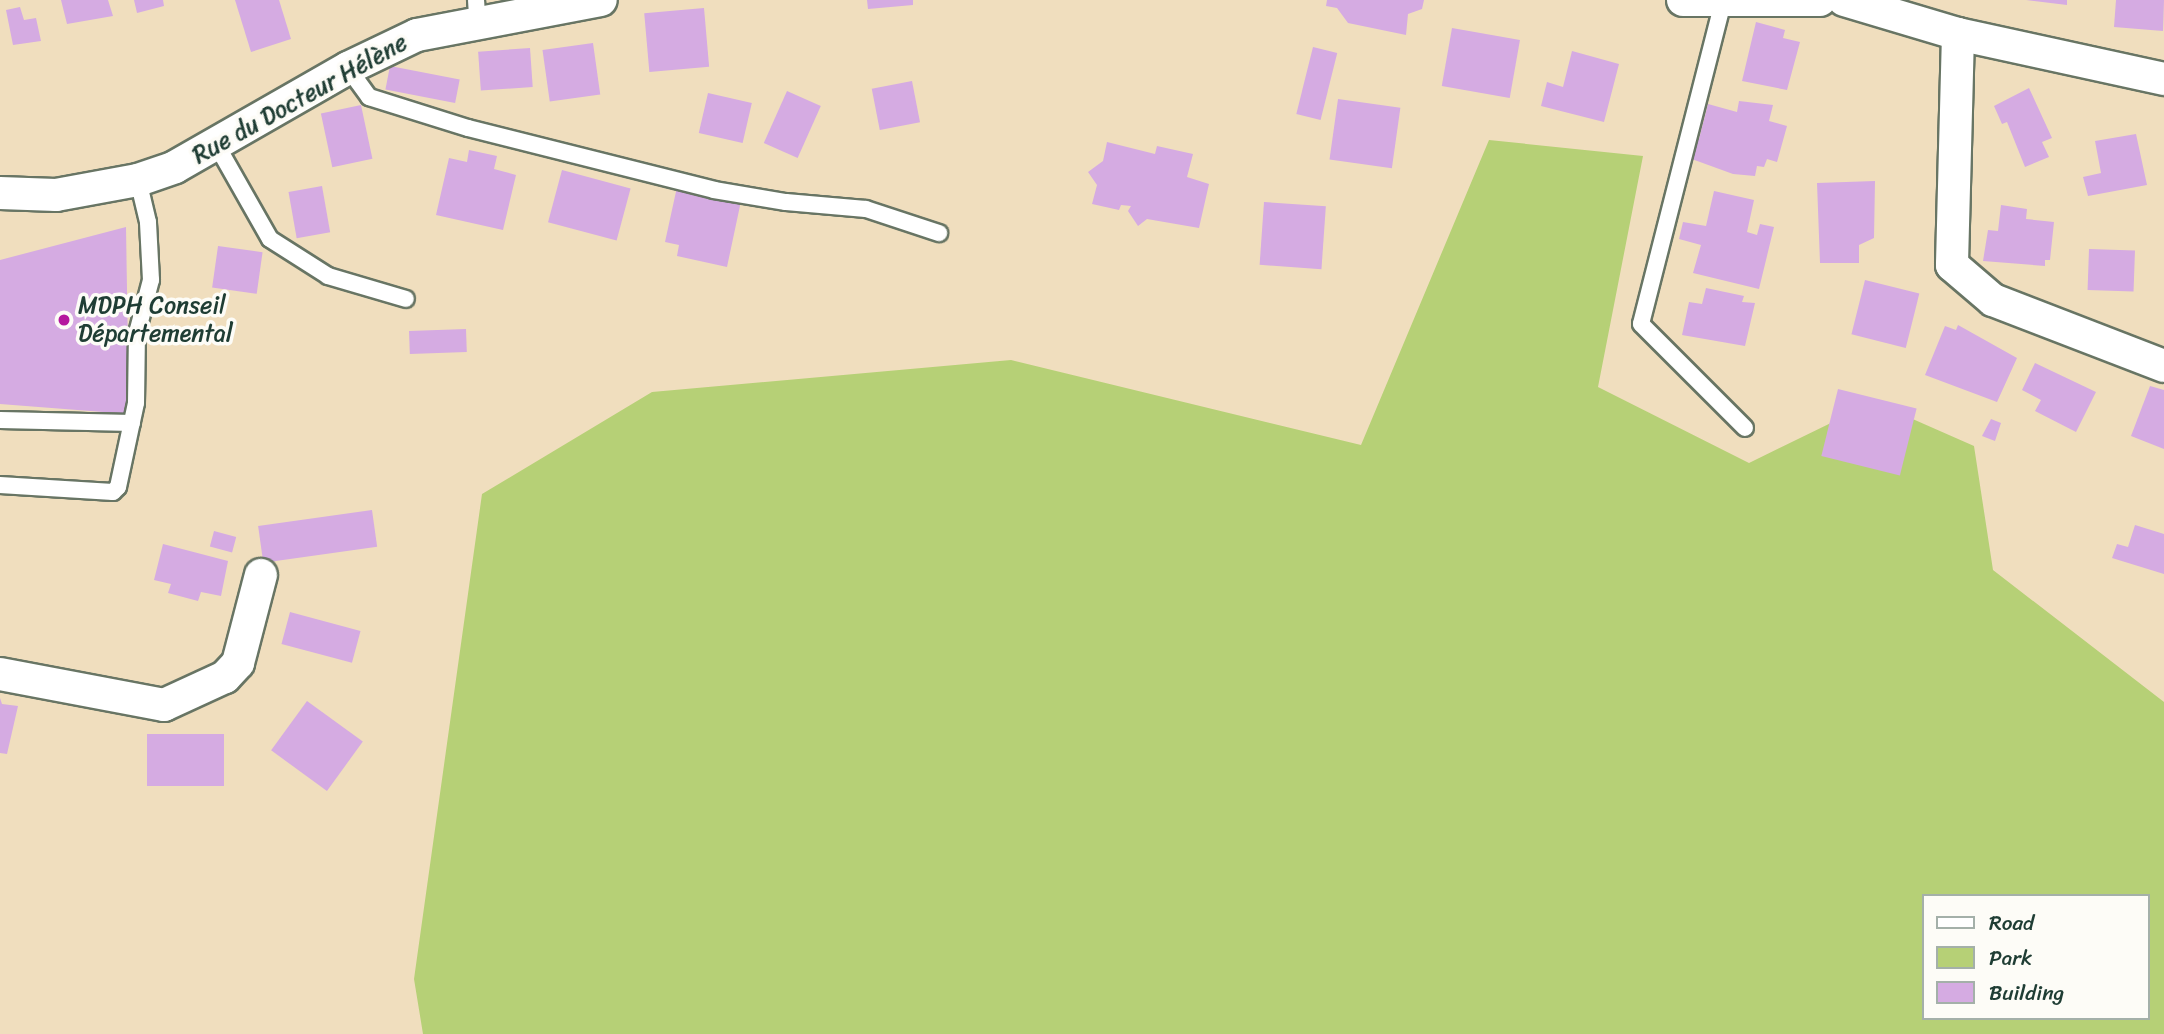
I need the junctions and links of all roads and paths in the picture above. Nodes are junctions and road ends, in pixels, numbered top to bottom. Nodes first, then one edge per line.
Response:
1 (601, 0) edge
2 (1684, 0) edge
3 (1820, 0) edge
4 (1844, 0) edge
5 (1723, 2) junction
6 (477, 13) edge
7 (1958, 34) junction
8 (348, 68) junction
9 (2164, 79) edge
10 (216, 144) junction
11 (138, 180) junction
12 (0, 193) edge
13 (939, 233) dead end
14 (406, 299) dead end
15 (2164, 366) edge
16 (0, 420) edge
17 (132, 423) junction
18 (1745, 428) dead end
19 (0, 485) edge
20 (261, 575) dead end
21 (0, 674) edge

1 - 6 street, Rue du Docteur Hélène
2 - 5 street
3 - 5 street
4 - 7 street
5 - 18 lane
6 - 8 street, Rue du Docteur Hélène
7 - 9 street
7 - 15 street
8 - 10 street, Rue du Docteur Hélène
8 - 13 lane
10 - 11 street, Rue du Docteur Hélène
10 - 14 lane
11 - 12 street, Rue du Docteur Hélène
11 - 17 lane
16 - 17 lane
17 - 19 lane
20 - 21 street

